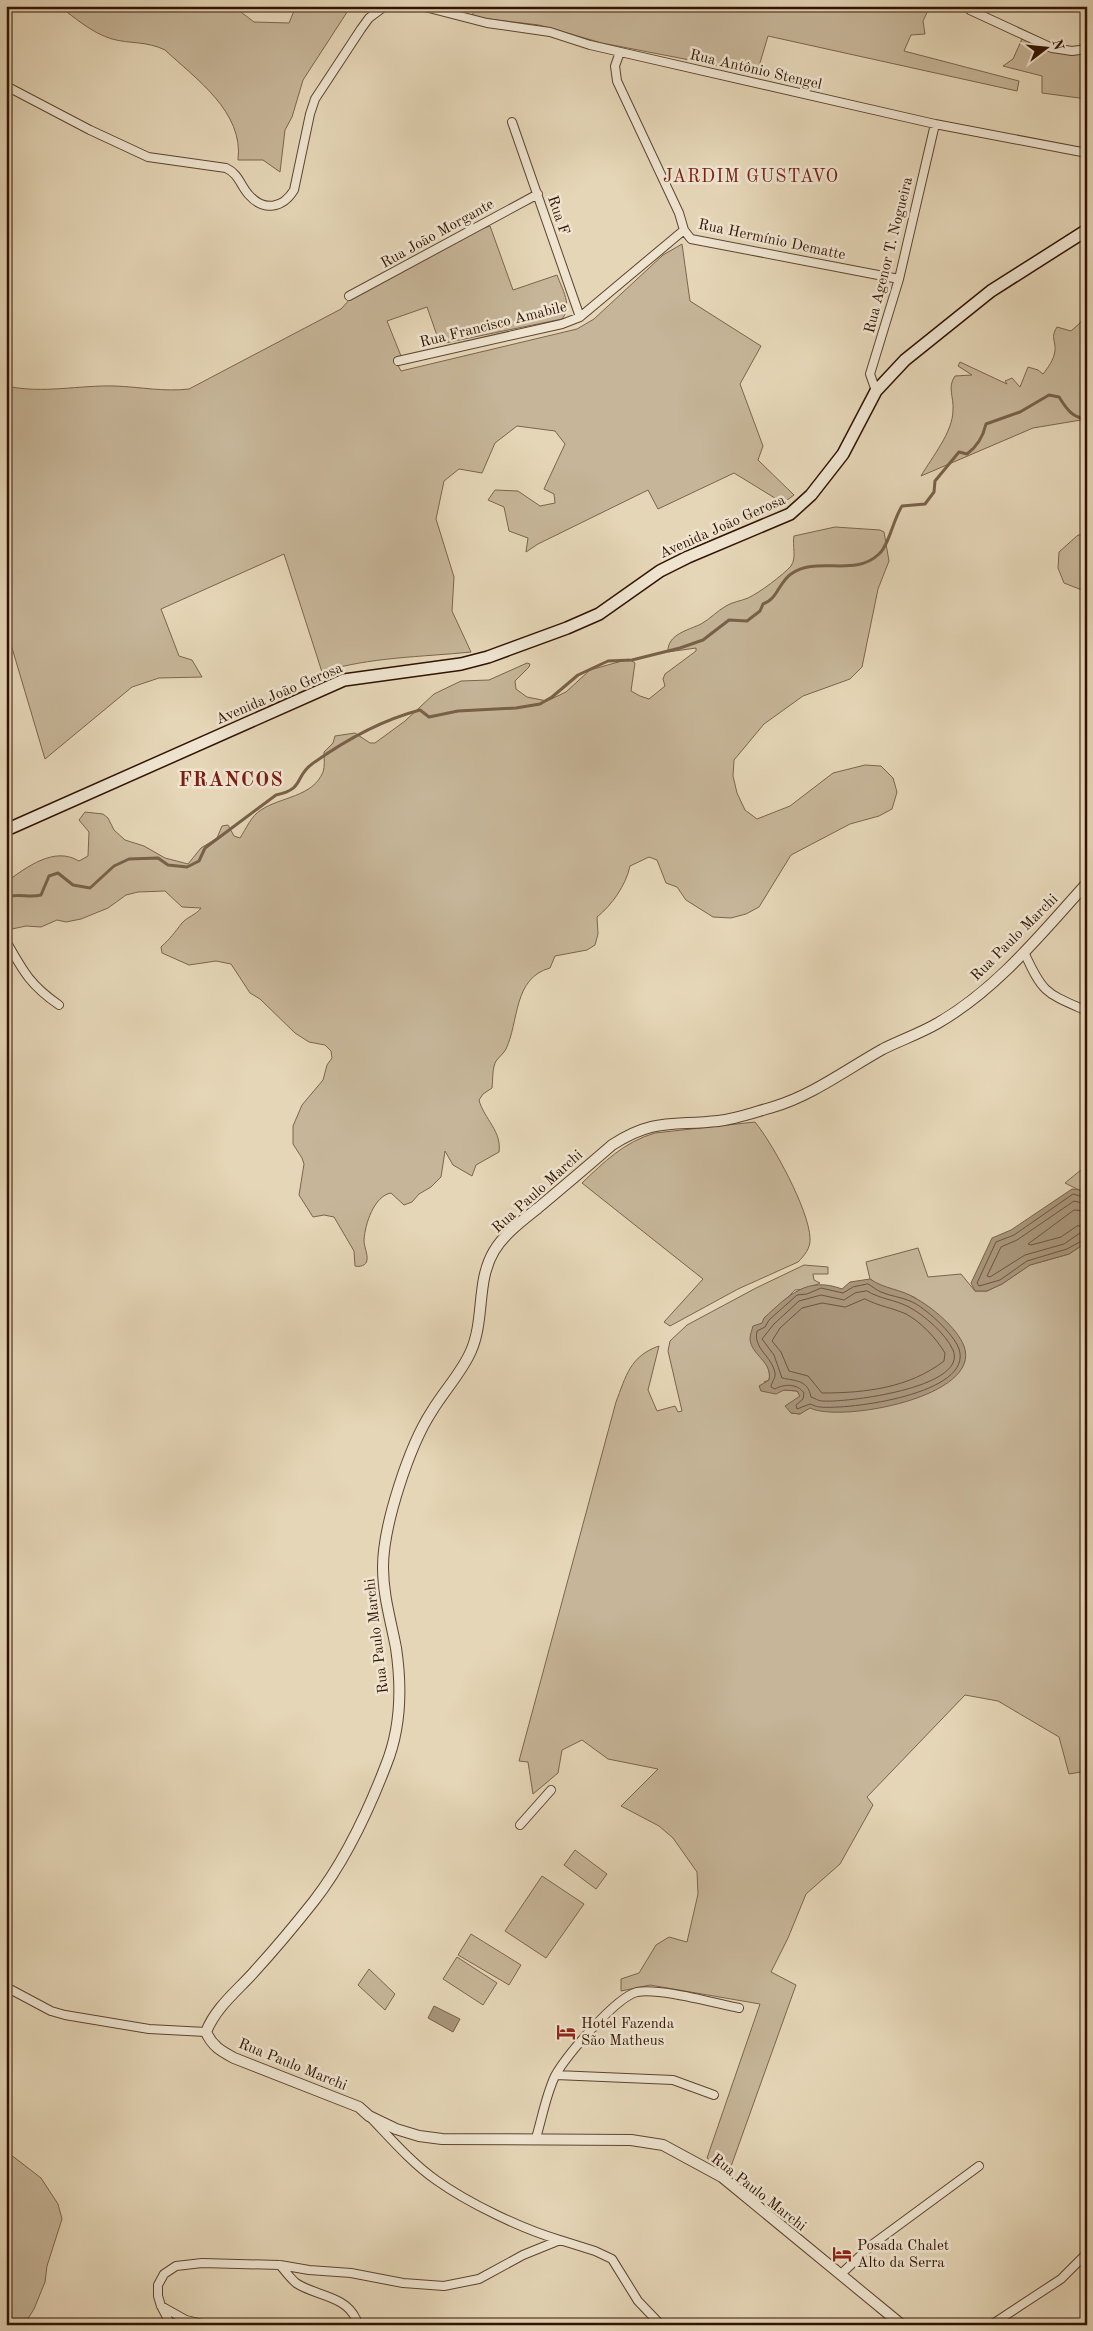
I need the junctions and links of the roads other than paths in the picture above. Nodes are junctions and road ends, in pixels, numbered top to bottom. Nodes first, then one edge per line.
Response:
1 (386, 6) edge
2 (421, 6) edge
3 (970, 10) dead end
4 (1087, 49) edge
5 (620, 52) junction
6 (6, 86) edge
7 (512, 122) dead end
8 (935, 124) junction
9 (1087, 153) edge
10 (538, 194) junction
11 (684, 230) junction
12 (1087, 230) edge
13 (899, 279) junction
14 (349, 296) dead end
15 (580, 317) junction
16 (398, 361) dead end
17 (876, 391) junction
18 (6, 830) edge
19 (1087, 883) edge
20 (6, 941) edge
21 (1024, 952) junction
22 (59, 1005) dead end
23 (1087, 1011) edge
24 (551, 1790) dead end
25 (520, 1824) dead end
26 (6, 1988) edge
27 (739, 2008) dead end
28 (206, 2032) junction
29 (556, 2075) junction
30 (714, 2095) dead end
31 (369, 2116) junction
32 (536, 2138) junction
33 (979, 2166) dead end
34 (560, 2240) junction
35 (1087, 2253) edge
36 (280, 2265) junction
37 (840, 2274) junction
38 (161, 2306) junction
39 (172, 2325) edge
40 (208, 2325) edge
41 (351, 2325) edge
42 (661, 2325) edge
43 (902, 2325) edge
44 (991, 2325) edge

1 - 6 street
2 - 5 street, Rua Antônio Stengel
3 - 4 street
5 - 8 street, Rua Antônio Stengel
5 - 11 street, Rua Hermínio Dematte
7 - 10 street, Rua F
8 - 9 street, Rua Antônio Stengel
8 - 13 street, Rua Agenor T. Nogueira
10 - 14 street, Rua João Morgante
10 - 15 street, Rua F
11 - 13 street, Rua Hermínio Dematte
11 - 15 street, Rua Francisco Amabile
12 - 17 main road, Avenida João Gerosa
13 - 17 street, Rua Agenor T. Nogueira
15 - 16 street, Rua Francisco Amabile
17 - 18 main road, Avenida João Gerosa
19 - 21 street, Rua Paulo Marchi
20 - 22 street
21 - 23 street
21 - 28 street, Rua Paulo Marchi
24 - 25 street
26 - 28 street
27 - 29 street
28 - 31 street, Rua Paulo Marchi
29 - 30 street
29 - 32 street
31 - 32 street, Rua Paulo Marchi
31 - 34 street
32 - 37 street, Rua Paulo Marchi
33 - 37 street
34 - 36 street
34 - 42 street
35 - 44 street
36 - 38 street
36 - 41 street
37 - 43 street, Rua Paulo Marchi
38 - 39 street
38 - 40 street

